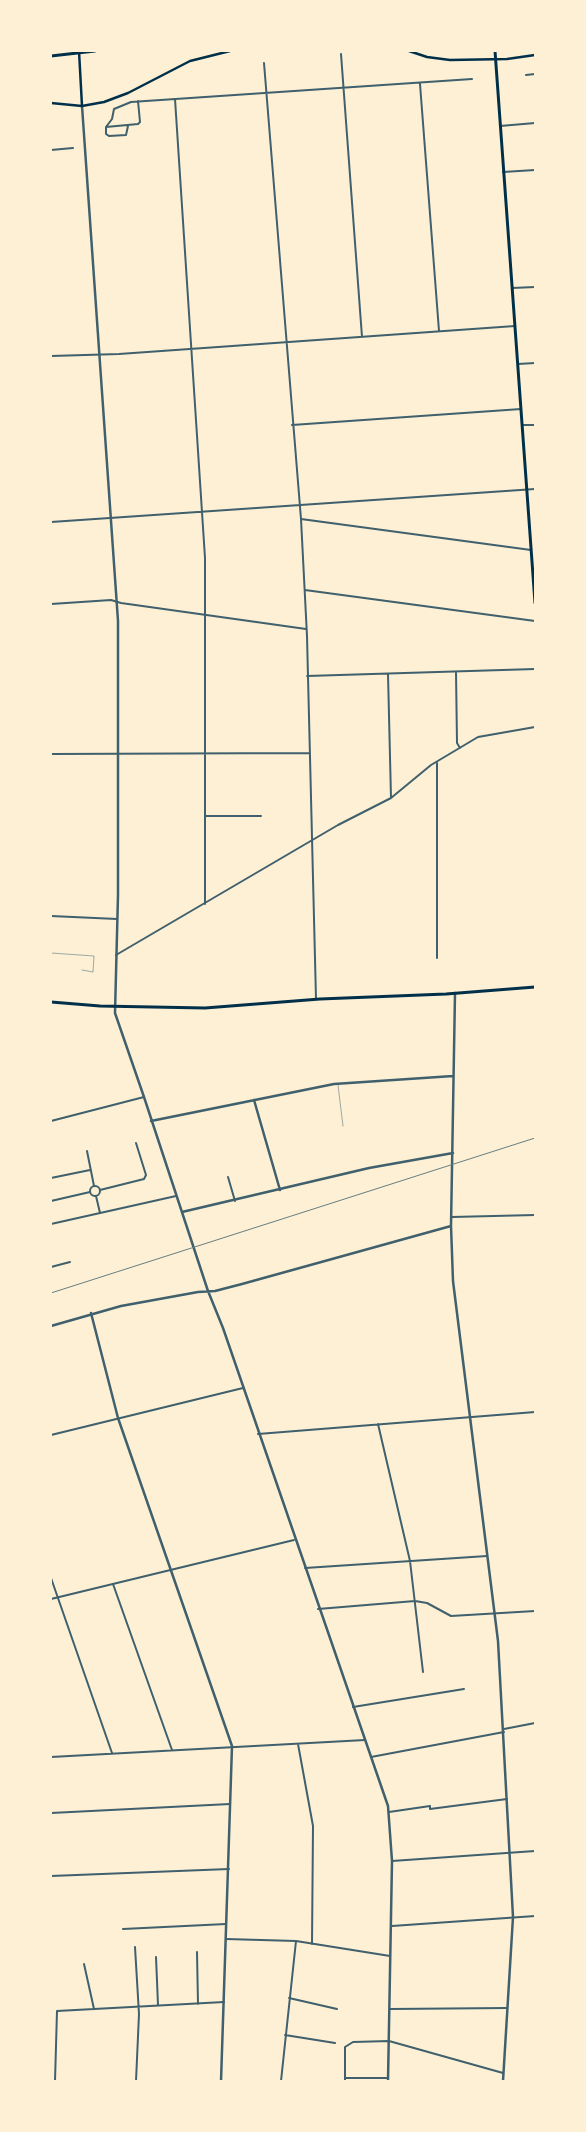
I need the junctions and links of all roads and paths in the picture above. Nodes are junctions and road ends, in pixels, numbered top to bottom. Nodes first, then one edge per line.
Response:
1 (79, 51) edge
2 (95, 51) edge
3 (230, 51) edge
4 (409, 51) edge
5 (495, 51) edge
6 (341, 54) dead end
7 (535, 55) edge
8 (51, 56) edge
9 (496, 59) junction
10 (264, 63) dead end
11 (535, 74) edge
12 (526, 75) dead end
13 (472, 79) dead end
14 (420, 83) junction
15 (343, 88) junction
16 (266, 92) junction
17 (175, 99) junction
18 (138, 101) junction
19 (51, 103) edge
20 (82, 106) junction
21 (535, 123) edge
22 (128, 126) junction
23 (500, 126) junction
24 (106, 127) junction
25 (73, 148) dead end
26 (51, 150) edge
27 (535, 170) edge
28 (503, 172) junction
29 (535, 287) edge
30 (512, 288) junction
31 (515, 326) junction
32 (439, 331) junction
33 (362, 336) junction
34 (286, 342) junction
35 (192, 349) junction
36 (100, 355) junction
37 (51, 356) edge
38 (535, 363) edge
39 (518, 364) junction
40 (521, 410) junction
41 (292, 425) junction
42 (522, 425) junction
43 (535, 425) edge
44 (535, 489) edge
45 (527, 490) junction
46 (300, 506) junction
47 (203, 513) junction
48 (110, 518) junction
49 (301, 519) junction
50 (51, 522) edge
51 (531, 550) junction
52 (533, 570) edge
53 (304, 590) junction
54 (116, 601) junction
55 (535, 603) edge
56 (51, 604) edge
57 (207, 615) junction
58 (535, 621) edge
59 (306, 629) junction
60 (535, 669) edge
61 (456, 672) junction
62 (388, 674) junction
63 (308, 676) junction
64 (535, 726) edge
65 (460, 748) junction
66 (309, 753) junction
67 (51, 754) edge
68 (118, 754) junction
69 (206, 754) junction
70 (437, 762) junction
71 (391, 798) junction
72 (206, 816) junction
73 (261, 816) dead end
74 (312, 841) junction
75 (205, 904) junction
76 (51, 916) edge
77 (117, 920) junction
78 (51, 953) edge
79 (116, 955) junction
80 (437, 958) dead end
81 (82, 970) dead end
82 (535, 987) edge
83 (455, 993) junction
84 (316, 999) junction
85 (51, 1002) edge
86 (114, 1007) junction
87 (453, 1076) junction
88 (338, 1084) junction
89 (144, 1098) junction
90 (254, 1100) junction
91 (51, 1120) edge
92 (151, 1121) junction
93 (343, 1126) dead end
94 (136, 1143) dead end
95 (87, 1151) dead end
96 (453, 1153) junction
97 (90, 1170) junction
98 (51, 1178) edge
99 (228, 1178) dead end
100 (94, 1186) junction
101 (100, 1190) junction
102 (280, 1190) junction
103 (90, 1192) junction
104 (96, 1196) junction
105 (176, 1196) junction
106 (51, 1201) edge
107 (235, 1201) junction
108 (182, 1212) junction
109 (100, 1213) junction
110 (535, 1215) edge
111 (452, 1217) junction
112 (51, 1224) edge
113 (452, 1226) junction
114 (70, 1262) dead end
115 (51, 1267) edge
116 (208, 1292) junction
117 (91, 1314) junction
118 (51, 1326) edge
119 (243, 1388) junction
120 (535, 1412) edge
121 (470, 1417) junction
122 (118, 1418) junction
123 (378, 1424) junction
124 (258, 1434) junction
125 (51, 1435) edge
126 (294, 1540) junction
127 (488, 1556) junction
128 (410, 1561) junction
129 (305, 1568) junction
130 (170, 1570) junction
131 (51, 1578) edge
132 (113, 1584) junction
133 (58, 1598) junction
134 (51, 1599) edge
135 (415, 1601) junction
136 (318, 1609) junction
137 (535, 1611) edge
138 (495, 1614) junction
139 (423, 1672) dead end
140 (464, 1689) dead end
141 (353, 1707) junction
142 (535, 1723) edge
143 (504, 1731) junction
144 (365, 1740) junction
145 (298, 1744) junction
146 (232, 1746) junction
147 (172, 1750) junction
148 (112, 1753) junction
149 (51, 1757) edge
150 (371, 1757) junction
151 (507, 1799) junction
152 (230, 1804) junction
153 (389, 1812) junction
154 (51, 1814) edge
155 (535, 1851) edge
156 (510, 1852) junction
157 (392, 1861) junction
158 (228, 1869) junction
159 (51, 1876) edge
160 (535, 1916) edge
161 (513, 1917) junction
162 (226, 1924) junction
163 (392, 1926) junction
164 (123, 1928) dead end
165 (226, 1939) junction
166 (296, 1941) junction
167 (312, 1944) junction
168 (135, 1947) dead end
169 (197, 1952) dead end
170 (391, 1956) junction
171 (156, 1957) dead end
172 (84, 1964) dead end
173 (289, 1998) junction
174 (224, 2002) junction
175 (198, 2004) junction
176 (138, 2006) junction
177 (158, 2006) junction
178 (390, 2008) junction
179 (507, 2008) junction
180 (94, 2009) junction
181 (337, 2009) dead end
182 (285, 2035) junction
183 (389, 2041) junction
184 (335, 2043) dead end
185 (503, 2073) junction
186 (344, 2079) edge
187 (388, 2080) edge
188 (55, 2081) edge
189 (136, 2081) edge
190 (221, 2081) edge
191 (281, 2081) edge
192 (503, 2081) edge

1 - 20 main road
2 - 8 main road
3 - 20 main road
4 - 9 main road
5 - 9 main road
6 - 15 street
7 - 9 main road
9 - 23 main road
10 - 16 street
11 - 12 street
13 - 14 street
14 - 15 street
14 - 32 street
15 - 16 street
15 - 33 street
16 - 17 street
16 - 34 street
17 - 18 street
17 - 35 street
18 - 22 street
18 - 24 street
19 - 20 main road
20 - 36 street
21 - 23 street
22 - 24 street
22 - 24 street
23 - 28 main road
25 - 26 street
27 - 28 street
28 - 30 main road
29 - 30 street
30 - 31 main road
31 - 32 street
31 - 39 main road
32 - 33 street
33 - 34 street
34 - 35 street
34 - 41 street
35 - 36 street
35 - 47 street
36 - 37 street
36 - 48 street
38 - 39 street
39 - 40 main road
40 - 41 street
40 - 42 main road
41 - 46 street
42 - 43 street
42 - 45 main road
44 - 45 street
45 - 46 street
45 - 51 main road
46 - 47 street
46 - 49 street
47 - 48 street
47 - 57 street
48 - 50 street
48 - 54 street
49 - 51 street
49 - 53 street
51 - 52 main road
52 - 55 main road
53 - 58 street
53 - 59 street
54 - 56 street
54 - 57 street
54 - 68 street
57 - 59 street
57 - 69 street
59 - 63 street
60 - 61 street
61 - 62 street
61 - 65 street
62 - 63 street
62 - 71 street
63 - 66 street
64 - 65 street
65 - 70 street
66 - 69 street
66 - 74 street
67 - 68 street
68 - 69 street
68 - 77 street
69 - 72 street
70 - 71 street
70 - 80 street
71 - 74 street
72 - 73 street
72 - 75 street
74 - 75 street
74 - 84 street
75 - 79 street
76 - 77 street
77 - 79 street
78 - 81 lane
79 - 86 street
82 - 83 main road
83 - 84 main road
83 - 87 street
84 - 86 main road
85 - 86 main road
86 - 89 street
87 - 88 street
87 - 96 street
88 - 90 street
88 - 93 lane
89 - 91 street
89 - 92 street
90 - 92 street
90 - 102 street
92 - 105 street
94 - 101 street
95 - 97 street
96 - 102 street
96 - 111 street
97 - 98 street
97 - 100 street
99 - 107 street
100 - 101 street
100 - 103 street
101 - 104 street
102 - 107 street
103 - 104 street
103 - 106 street
104 - 109 street
105 - 108 street
105 - 109 street
107 - 108 street
108 - 116 street
109 - 112 street
110 - 111 street
111 - 113 street
113 - 116 street
113 - 121 street
114 - 115 street
116 - 117 street
116 - 119 street
117 - 118 street
117 - 122 street
119 - 122 street
119 - 124 street
120 - 121 street
121 - 123 street
121 - 127 street
122 - 125 street
122 - 130 street
123 - 124 street
123 - 128 street
124 - 126 street
126 - 129 street
126 - 130 street
127 - 128 street
127 - 138 street
128 - 129 street
128 - 135 street
129 - 136 street
130 - 132 street
130 - 146 street
131 - 133 street
132 - 133 street
132 - 147 street
133 - 134 street
133 - 148 street
135 - 136 street
135 - 138 street
135 - 139 street
136 - 141 street
137 - 138 street
138 - 143 street
140 - 141 street
141 - 144 street
142 - 143 street
143 - 150 street
143 - 151 street
144 - 145 street
144 - 150 street
145 - 146 street
145 - 167 street
146 - 147 street
146 - 152 street
147 - 148 street
148 - 149 street
150 - 153 street
151 - 153 street
151 - 156 street
152 - 154 street
152 - 158 street
153 - 157 street
155 - 156 street
156 - 157 street
156 - 161 street
157 - 163 street
158 - 159 street
158 - 162 street
160 - 161 street
161 - 163 street
161 - 179 street
162 - 164 street
162 - 165 street
163 - 170 street
165 - 166 street
165 - 174 street
166 - 167 street
166 - 173 street
167 - 170 street
168 - 176 street
169 - 175 street
170 - 178 street
171 - 177 street
172 - 180 street
173 - 181 street
173 - 182 street
174 - 175 street
174 - 190 street
175 - 177 street
176 - 177 street
176 - 180 street
176 - 189 street
178 - 179 street
178 - 183 street
179 - 185 street
180 - 188 street
182 - 184 street
182 - 191 street
183 - 185 street
183 - 186 street
183 - 187 street
185 - 192 street
186 - 187 street

